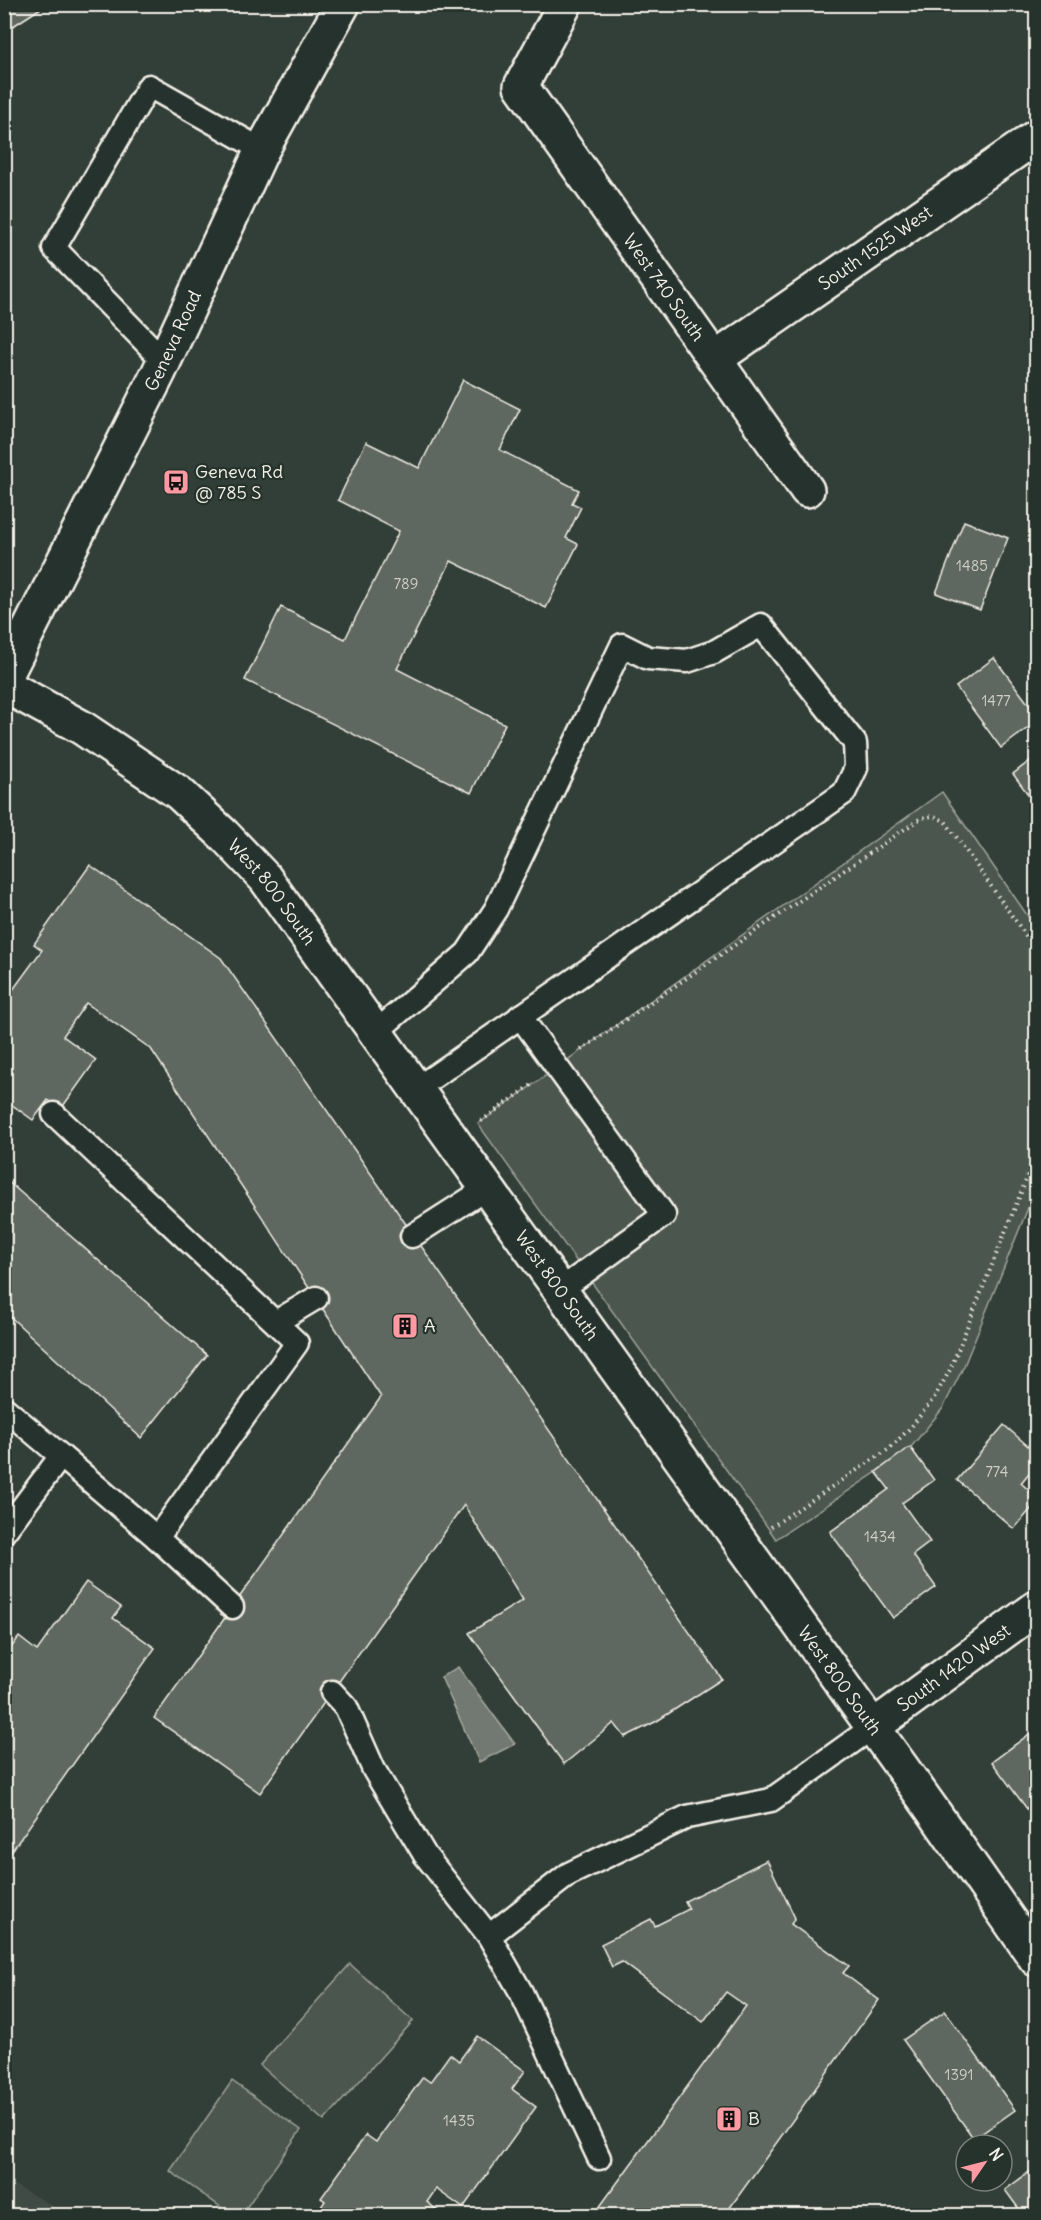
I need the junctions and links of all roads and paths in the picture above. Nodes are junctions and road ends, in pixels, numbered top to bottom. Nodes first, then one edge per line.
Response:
1 (343, 4) edge
2 (565, 4) edge
3 (1036, 137) edge
4 (262, 150) junction
5 (715, 359) junction
6 (164, 361) junction
7 (807, 490) dead end
8 (4, 679) edge
9 (4, 686) edge
10 (1036, 950) edge
11 (520, 1016) junction
12 (375, 1033) junction
13 (557, 1067) junction
14 (416, 1089) junction
15 (54, 1114) dead end
16 (478, 1124) dead end
17 (1036, 1155) edge
18 (487, 1188) junction
19 (412, 1236) dead end
20 (560, 1290) junction
21 (316, 1298) dead end
22 (276, 1322) junction
23 (4, 1408) edge
24 (62, 1456) junction
25 (770, 1528) dead end
26 (4, 1532) edge
27 (156, 1538) junction
28 (232, 1607) dead end
29 (1036, 1608) edge
30 (332, 1692) dead end
31 (873, 1727) junction
32 (489, 1936) junction
33 (1036, 1959) edge
34 (599, 2158) dead end

1 - 4 street, Geneva Road
2 - 5 street, West 740 South
3 - 5 street, South 1525 West
4 - 6 street, Geneva Road
4 - 6 lane
5 - 7 street, West 740 South
6 - 8 street, Geneva Road
9 - 12 street, West 800 South
10 - 13 path
11 - 12 lane
11 - 13 lane
11 - 14 lane
12 - 14 street, West 800 South
13 - 16 path
13 - 20 lane
14 - 18 street, West 800 South
15 - 22 lane
17 - 25 path
18 - 19 lane
18 - 20 street, West 800 South
20 - 31 street, West 800 South
21 - 22 lane
22 - 27 lane
23 - 24 lane
24 - 26 lane
24 - 27 lane
27 - 28 lane
29 - 31 street, South 1420 West
30 - 32 lane
31 - 32 lane
31 - 33 street, West 800 South
32 - 34 lane

